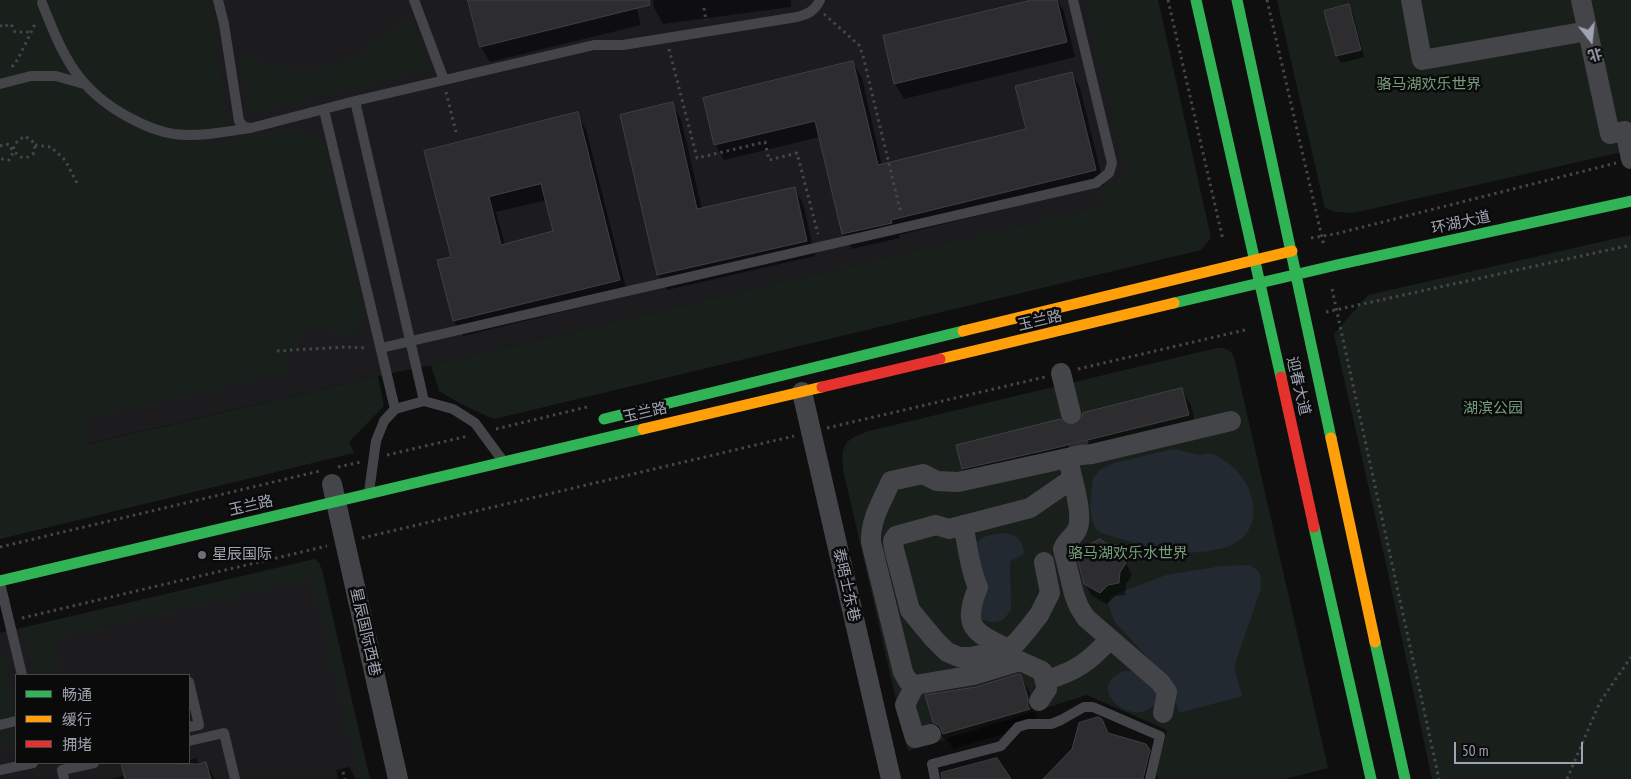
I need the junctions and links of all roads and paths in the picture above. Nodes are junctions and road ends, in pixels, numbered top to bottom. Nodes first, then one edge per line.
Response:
1 (218, 0) edge
2 (414, 0) edge
3 (1072, 0) edge
4 (1168, 0) edge
5 (1196, 0) edge
6 (1237, 0) edge
7 (1266, 0) edge
8 (1410, 0) edge
9 (1581, 0) edge
10 (42, 3) joint
11 (818, 4) edge
12 (0, 25) edge
13 (1588, 31) junction
14 (32, 32) junction
15 (666, 38) junction
16 (9, 71) dead end
17 (444, 80) junction
18 (0, 84) edge
19 (85, 84) junction
20 (355, 101) junction
21 (324, 110) junction
22 (251, 128) junction
23 (456, 132) dead end
24 (35, 145) junction
25 (0, 146) edge
26 (13, 149) junction
27 (0, 160) edge
28 (1626, 161) edge
29 (77, 183) dead end
30 (1631, 201) edge
31 (904, 227) junction
32 (1322, 236) junction
33 (1223, 240) dead end
34 (821, 246) junction
35 (1291, 246) junction
36 (1254, 260) junction
37 (1328, 268) junction
38 (1298, 275) junction
39 (1260, 285) junction
40 (411, 341) junction
41 (381, 348) junction
42 (277, 351) dead end
43 (1061, 373) dead end
44 (802, 392) junction
45 (424, 400) junction
46 (395, 408) junction
47 (1071, 414) tunnel mouth
48 (594, 421) dead end
49 (1231, 421) dead end
50 (1076, 453) junction
51 (503, 462) junction
52 (1072, 479) junction
53 (334, 488) junction
54 (368, 494) junction
55 (963, 525) junction
56 (1044, 562) dead end
57 (0, 582) edge
58 (1110, 639) junction
59 (1008, 649) junction
60 (1631, 657) edge
61 (22, 674) edge
62 (1046, 680) junction
63 (915, 685) junction
64 (190, 686) edge
65 (1039, 702) dead end
66 (1163, 713) dead end
67 (15, 721) edge
68 (0, 725) edge
69 (190, 727) edge
70 (931, 734) dead end
71 (190, 741) edge
72 (28, 764) edge
73 (89, 764) edge
74 (0, 770) edge
75 (343, 772) dead end
76 (64, 779) edge
77 (235, 779) edge
78 (345, 779) edge
79 (398, 779) edge
80 (891, 779) edge
81 (935, 779) edge
82 (1150, 779) edge
83 (1371, 779) edge
84 (1405, 779) edge
85 (1439, 779) edge
86 (1567, 779) edge

1 - 22 lane
2 - 17 lane
3 - 31 lane
4 - 33 path
5 - 36 street, 迎春大道
6 - 35 street, 迎春大道
7 - 32 path
8 - 13 street
9 - 13 street
10 - 14 path
10 - 19 lane
11 - 15 lane
11 - 31 path
12 - 14 path
13 - 28 street
14 - 16 path
15 - 17 lane
15 - 34 path
17 - 20 lane
17 - 23 path
18 - 19 lane
19 - 22 lane
20 - 21 lane
20 - 40 lane
21 - 22 lane
21 - 41 lane
24 - 26 path
24 - 26 path
24 - 29 path
25 - 26 path
26 - 27 path
28 - 32 path
30 - 37 street, 环湖大道
31 - 34 lane
32 - 35 path
32 - 37 path
34 - 40 lane
35 - 36 street, 玉兰路
35 - 38 street, 迎春大道
36 - 39 street, 迎春大道
36 - 48 street, 玉兰路
37 - 38 street, 环湖大道
37 - 85 path
38 - 39 street, 玉兰路
38 - 84 street, 迎春大道
39 - 44 street, 玉兰路
39 - 83 street, 迎春大道
40 - 41 lane
40 - 45 lane
41 - 42 path
41 - 46 lane
43 - 47 street
44 - 51 street, 玉兰路
44 - 80 street, 泰晤士东巷
45 - 46 lane
45 - 51 lane
46 - 54 lane
49 - 50 street
50 - 52 street
50 - 63 street
51 - 54 street, 玉兰路
52 - 55 street
52 - 58 street
53 - 54 street, 玉兰路
53 - 57 street, 玉兰路
53 - 79 street, 星辰国际西巷
55 - 59 street
55 - 59 street
56 - 59 street
57 - 61 lane
58 - 62 street
58 - 66 street
60 - 86 path
62 - 63 street
62 - 65 street
63 - 70 street
64 - 69 lane
67 - 68 lane
71 - 77 lane
72 - 74 lane
73 - 76 lane
75 - 78 path
81 - 82 lane

